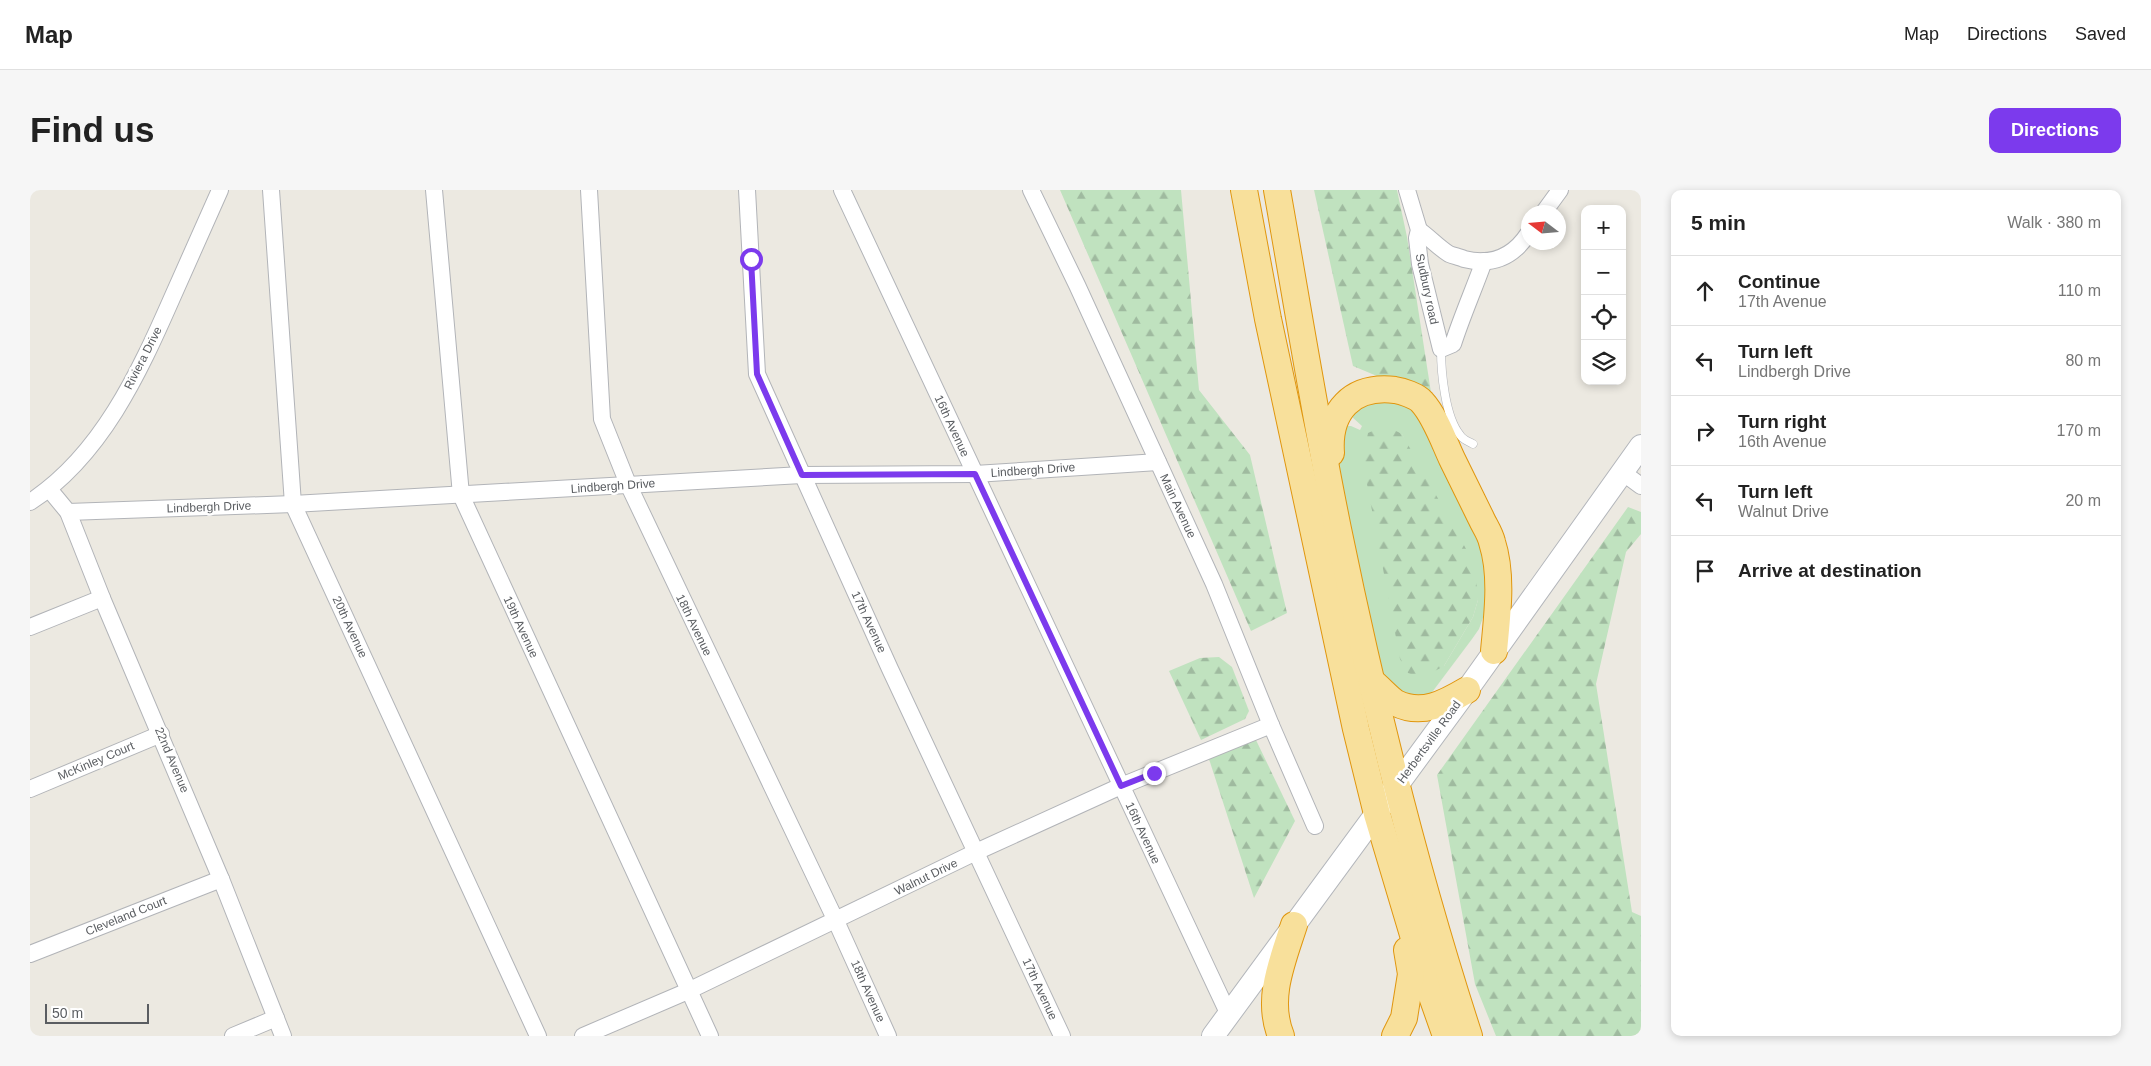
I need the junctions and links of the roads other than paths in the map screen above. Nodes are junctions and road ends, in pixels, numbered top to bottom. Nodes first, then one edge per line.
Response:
1 (220, 190) edge
2 (271, 190) edge
3 (434, 190) edge
4 (589, 190) edge
5 (747, 190) edge
6 (842, 190) edge
7 (1031, 190) edge
8 (1244, 190) edge
9 (1277, 190) edge
10 (1408, 190) edge
11 (1560, 190) edge
12 (1549, 205) edge
13 (1418, 230) junction
14 (1521, 244) edge
15 (1484, 261) junction
16 (1446, 346) junction
17 (1473, 444) dead end
18 (1639, 452) edge
19 (1158, 462) junction
20 (1622, 472) junction
21 (975, 474) junction
22 (802, 475) junction
23 (628, 484) junction
24 (1641, 486) edge
25 (49, 489) junction
26 (461, 495) junction
27 (30, 502) edge
28 (293, 504) junction
29 (68, 512) junction
30 (1338, 529) junction
31 (102, 598) junction
32 (30, 627) edge
33 (1494, 652) junction
34 (1372, 682) junction
35 (1467, 690) junction
36 (1271, 725) junction
37 (161, 734) junction
38 (1121, 786) junction
39 (1396, 788) junction
40 (30, 789) edge
41 (1377, 814) junction
42 (1315, 826) dead end
43 (976, 852) junction
44 (1390, 859) junction
45 (221, 878) junction
46 (836, 921) junction
47 (1294, 925) junction
48 (30, 954) edge
49 (688, 991) junction
50 (1229, 1015) junction
51 (276, 1018) junction
52 (233, 1036) edge
53 (283, 1036) edge
54 (538, 1036) edge
55 (583, 1036) edge
56 (710, 1036) edge
57 (888, 1036) edge
58 (1062, 1036) edge
59 (1213, 1036) edge
60 (1281, 1036) edge
61 (1395, 1036) edge
62 (1446, 1036) edge
63 (1469, 1036) edge

1 - 25 street, Riviera Drive
2 - 28 street, 20th Avenue
3 - 26 street, 19th Avenue
4 - 23 street, 18th Avenue
5 - 22 street, 17th Avenue
6 - 21 street, 16th Avenue
7 - 19 street, Main Avenue
8 - 41 highway
9 - 30 highway
10 - 13 street
11 - 12 street
13 - 15 street
13 - 16 street, Sudbury road
14 - 15 street
15 - 16 street
16 - 17 lane
18 - 20 main road, Herbertsville Road
19 - 21 street, Lindbergh Drive
19 - 36 street, Main Avenue
20 - 24 street
20 - 33 main road, Herbertsville Road
21 - 22 street, Lindbergh Drive
21 - 38 street, 16th Avenue
22 - 23 street, Lindbergh Drive
22 - 43 street, 17th Avenue
23 - 26 street, Lindbergh Drive
23 - 46 street, 18th Avenue
25 - 27 street, Riviera Drive
25 - 29 street, 22nd Avenue
26 - 28 street, Lindbergh Drive
26 - 49 street, 19th Avenue
28 - 29 street, Lindbergh Drive
28 - 54 street, 20th Avenue
29 - 31 street, 22nd Avenue
30 - 33 highway
30 - 34 highway
31 - 32 street
31 - 37 street, 22nd Avenue
33 - 35 main road, Herbertsville Road
34 - 35 highway
34 - 39 highway
35 - 39 main road, Herbertsville Road
36 - 38 street, Walnut Drive
36 - 42 street, Main Avenue
37 - 40 street, McKinley Court
37 - 45 street, 22nd Avenue
38 - 43 street, Walnut Drive
38 - 50 street, 16th Avenue
39 - 41 main road, Herbertsville Road
39 - 63 highway
41 - 44 highway
41 - 47 main road, Herbertsville Road
43 - 46 street, Walnut Drive
43 - 58 street, 17th Avenue
44 - 61 highway
44 - 62 highway
45 - 48 street, Cleveland Court
45 - 51 street, 22nd Avenue
46 - 49 street, Walnut Drive
46 - 57 street, 18th Avenue
47 - 50 main road, Herbertsville Road
47 - 60 highway
49 - 55 street, Walnut Drive
49 - 56 street, 19th Avenue
50 - 59 main road, Herbertsville Road
51 - 52 street
51 - 53 street, 22nd Avenue

